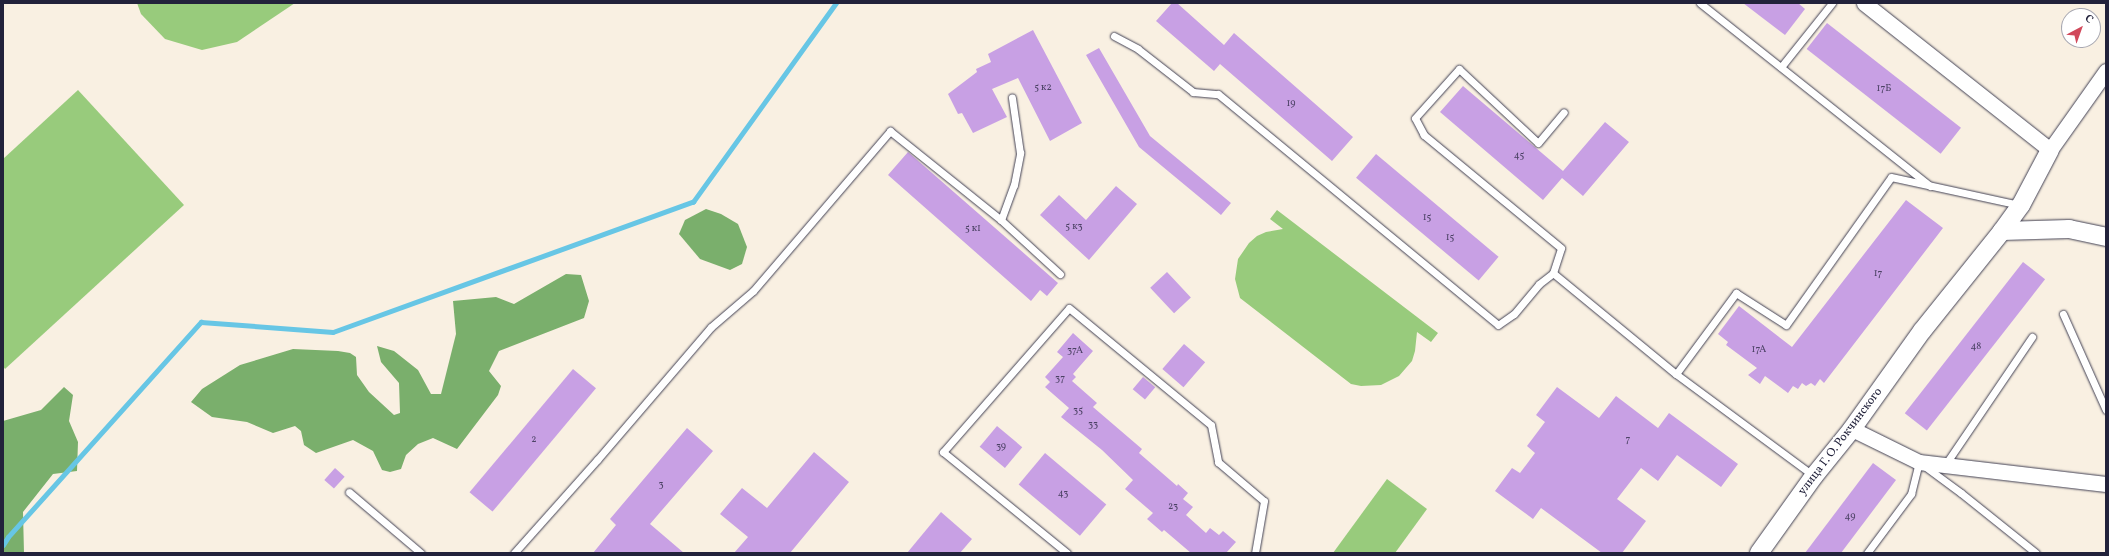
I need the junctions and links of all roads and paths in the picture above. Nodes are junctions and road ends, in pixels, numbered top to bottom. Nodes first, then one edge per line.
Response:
1 (1700, 3) edge
2 (1832, 3) edge
3 (1864, 3) edge
4 (1114, 36) dead end
5 (1781, 67) junction
6 (2106, 71) edge
7 (1012, 98) dead end
8 (1564, 112) dead end
9 (2050, 150) junction
10 (1932, 187) junction
11 (2021, 205) junction
12 (1001, 220) junction
13 (2002, 231) junction
14 (2106, 237) edge
15 (1553, 273) junction
16 (1060, 274) dead end
17 (2063, 314) dead end
18 (2032, 337) dead end
19 (1676, 374) junction
20 (2106, 410) edge
21 (1852, 429) junction
22 (1919, 462) junction
23 (1945, 465) junction
24 (1814, 476) junction
25 (2106, 484) edge
26 (349, 492) dead end
27 (421, 553) edge
28 (514, 553) edge
29 (1067, 553) edge
30 (1255, 553) edge
31 (1759, 553) edge
32 (1866, 553) edge
33 (2036, 553) edge

1 - 5 lane
2 - 5 lane
3 - 9 street
4 - 15 lane
5 - 10 lane
6 - 9 street
7 - 12 lane
8 - 15 lane
9 - 11 street, улица Г. О. Рокчинского
10 - 11 lane
10 - 19 lane
11 - 13 street, улица Г. О. Рокчинского
12 - 16 lane
12 - 28 lane
13 - 14 street
13 - 21 street, улица Г. О. Рокчинского
15 - 19 lane
17 - 20 lane
18 - 23 lane
19 - 24 lane
21 - 22 street
21 - 24 street, улица Г. О. Рокчинского
22 - 23 street
22 - 32 lane
22 - 33 lane
23 - 25 street
24 - 31 street, улица Г. О. Рокчинского
26 - 27 lane
29 - 30 lane

